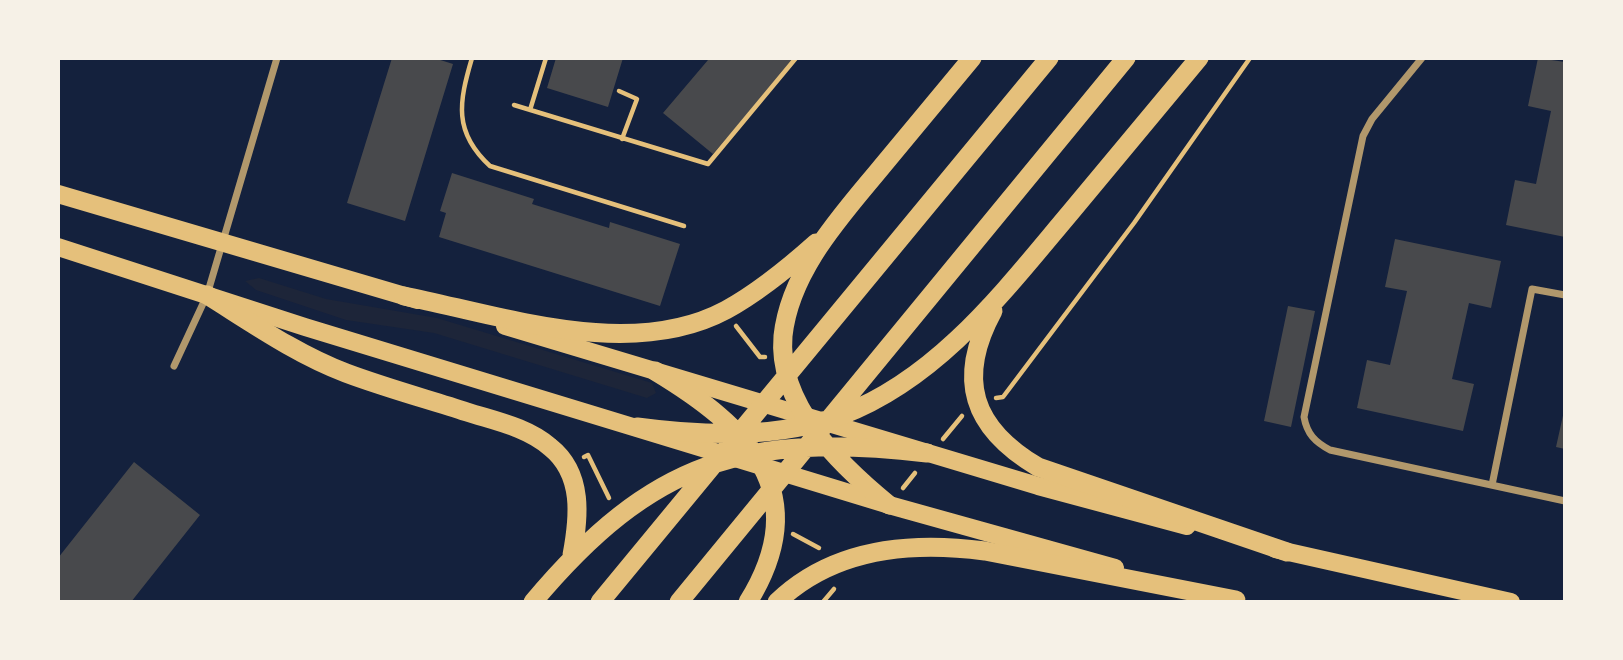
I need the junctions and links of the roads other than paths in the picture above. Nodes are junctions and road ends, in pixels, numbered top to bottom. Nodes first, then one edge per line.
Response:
1 (277, 58) edge
2 (972, 58) edge
3 (1049, 58) edge
4 (1126, 58) edge
5 (1199, 58) edge
6 (1422, 58) edge
7 (58, 194) edge
8 (830, 231) junction
9 (222, 244) junction
10 (58, 247) edge
11 (207, 295) junction
12 (1001, 295) junction
13 (1565, 295) edge
14 (404, 296) junction
15 (174, 366) dead end
16 (655, 371) junction
17 (814, 420) junction
18 (637, 427) junction
19 (739, 433) junction
20 (828, 447) junction
21 (935, 455) junction
22 (750, 458) junction
23 (1492, 485) junction
24 (1565, 501) edge
25 (889, 505) junction
26 (1287, 552) junction
27 (572, 555) junction
28 (1240, 601) edge
29 (533, 602) edge
30 (601, 602) edge
31 (679, 602) edge
32 (748, 602) edge
33 (777, 602) edge
34 (1511, 602) edge

1 - 9 street
2 - 8 highway
3 - 30 highway
4 - 31 highway
5 - 12 highway
6 - 23 street
7 - 9 main road
8 - 14 highway
8 - 17 highway
9 - 11 street
9 - 14 main road
10 - 11 main road
11 - 15 street
11 - 18 main road
11 - 27 highway
12 - 17 highway
12 - 26 highway
13 - 23 street
14 - 16 main road
16 - 17 main road
16 - 19 highway
17 - 19 highway
17 - 20 highway
17 - 21 main road
18 - 19 highway
18 - 22 main road
19 - 22 highway
20 - 21 highway
20 - 22 highway
20 - 25 highway
21 - 26 main road
22 - 25 main road
22 - 27 highway
22 - 32 highway
23 - 24 street
25 - 28 main road
26 - 34 main road
27 - 29 highway
28 - 33 highway

